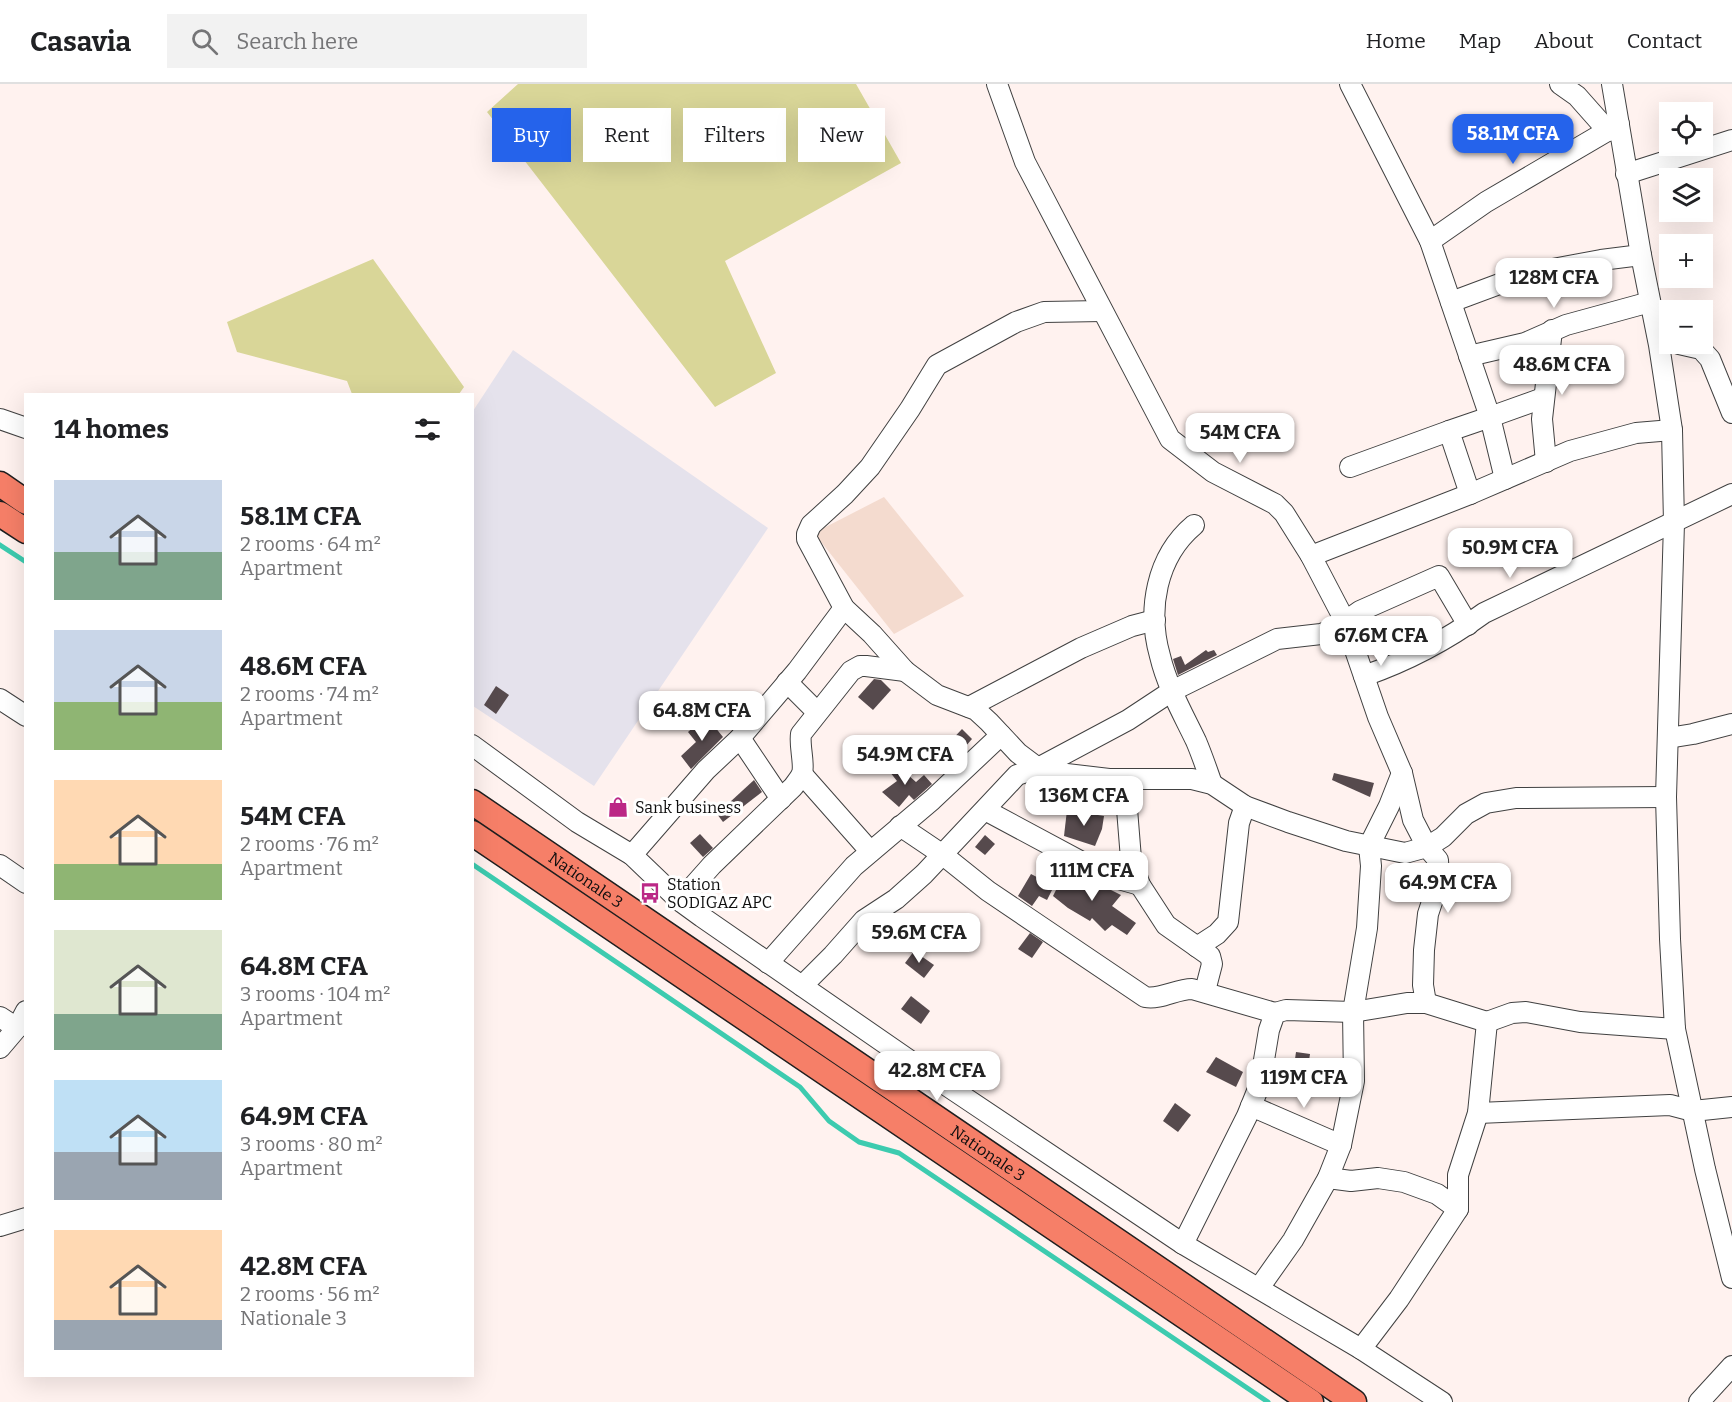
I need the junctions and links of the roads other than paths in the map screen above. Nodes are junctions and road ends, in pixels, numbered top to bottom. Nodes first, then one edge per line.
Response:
1 (997, 84) edge
2 (1350, 84) edge
3 (1560, 84) edge
4 (1612, 84) edge
5 (1614, 128) junction
6 (1732, 140) edge
7 (1626, 174) junction
8 (1430, 241) junction
9 (1641, 255) junction
10 (1450, 302) junction
11 (1650, 302) junction
12 (1102, 311) junction
13 (1659, 320) edge
14 (1552, 330) junction
15 (1525, 343) junction
16 (1671, 354) edge
17 (1706, 354) edge
18 (1469, 356) junction
19 (1548, 360) junction
20 (1543, 398) junction
21 (1732, 413) edge
22 (1490, 417) junction
23 (0, 419) edge
24 (24, 427) edge
25 (1672, 430) junction
26 (1449, 431) junction
27 (1546, 462) junction
28 (1350, 467) dead end
29 (1505, 479) junction
30 (0, 484) edge
31 (1470, 494) junction
32 (1732, 494) edge
33 (24, 501) edge
34 (0, 514) edge
35 (1674, 523) junction
36 (1194, 525) dead end
37 (24, 530) edge
38 (1339, 547) junction
39 (1311, 556) junction
40 (1327, 583) junction
41 (844, 608) junction
42 (1155, 620) junction
43 (1345, 621) junction
44 (1468, 625) junction
45 (905, 671) junction
46 (1364, 676) junction
47 (787, 682) junction
48 (1172, 691) junction
49 (0, 699) edge
50 (969, 707) junction
51 (817, 711) junction
52 (24, 715) edge
53 (1732, 724) edge
54 (1001, 735) junction
55 (740, 738) junction
56 (1668, 738) junction
57 (474, 746) edge
58 (1038, 768) junction
59 (1402, 773) junction
60 (802, 774) junction
61 (1133, 780) junction
62 (1212, 784) junction
63 (1666, 797) junction
64 (781, 799) junction
65 (474, 803) edge
66 (1245, 806) junction
67 (985, 810) junction
68 (900, 826) junction
69 (474, 833) edge
70 (1369, 846) junction
71 (1427, 847) junction
72 (870, 851) junction
73 (632, 855) junction
74 (943, 855) junction
75 (0, 866) edge
76 (24, 882) edge
77 (1140, 885) junction
78 (680, 901) junction
79 (1197, 947) junction
80 (768, 963) junction
81 (802, 986) junction
82 (1205, 991) junction
83 (1426, 1003) junction
84 (1353, 1012) junction
85 (1275, 1013) junction
86 (0, 1017) edge
87 (21, 1019) edge
88 (1487, 1022) junction
89 (1675, 1029) junction
90 (0, 1048) edge
91 (1251, 1106) junction
92 (1732, 1107) edge
93 (1693, 1111) junction
94 (1478, 1113) junction
95 (1341, 1145) junction
96 (1328, 1178) junction
97 (1458, 1209) junction
98 (24, 1219) edge
99 (0, 1226) edge
100 (1184, 1244) junction
101 (1732, 1278) edge
102 (1260, 1288) junction
103 (1361, 1349) junction
104 (1732, 1366) edge
105 (1311, 1402) edge
106 (1354, 1402) edge
107 (1442, 1402) edge
108 (1700, 1402) edge

1 - 12 street
2 - 8 street
3 - 5 street
4 - 5 street
5 - 7 street
5 - 8 street
6 - 7 street
7 - 9 street
8 - 10 street
9 - 10 street
9 - 11 street
10 - 18 street
11 - 13 street
11 - 14 street
12 - 39 street
12 - 41 street
14 - 15 street
14 - 19 street
15 - 18 street
15 - 19 street
16 - 25 street
17 - 21 street
18 - 22 street
19 - 20 street
20 - 22 street
20 - 27 street
22 - 26 street
22 - 29 street
23 - 24 street
25 - 27 street
25 - 35 street
26 - 28 street
26 - 31 street
27 - 29 street
29 - 31 street
30 - 33 main road
31 - 38 street
32 - 35 street
34 - 37 main road
35 - 44 street
35 - 56 street
36 - 42 street
38 - 39 street
38 - 40 street
39 - 40 street
40 - 43 street
41 - 45 street
41 - 47 street
42 - 48 street
42 - 50 street
43 - 44 street
43 - 46 street
43 - 48 street
44 - 46 street
45 - 50 street
45 - 51 street
46 - 59 street
47 - 51 street
47 - 55 street
48 - 58 street
48 - 62 street
49 - 52 street
50 - 54 street
51 - 60 street
53 - 56 street
54 - 58 street
54 - 68 street
55 - 64 street
55 - 73 street
56 - 63 street
57 - 73 street
58 - 61 street
58 - 67 street
59 - 70 street
59 - 71 street
60 - 64 street
60 - 72 street
61 - 62 street
61 - 77 street
62 - 66 street
63 - 71 street
63 - 89 street
64 - 78 street
65 - 106 main road, Nationale 3
66 - 70 street
66 - 79 street
67 - 74 street
67 - 77 street
68 - 72 street
68 - 74 street
69 - 105 main road, Nationale 3
70 - 71 street
70 - 84 street
71 - 83 street
72 - 80 street
73 - 78 street
74 - 81 street
74 - 82 street
75 - 76 street
77 - 79 street
78 - 80 street
79 - 82 street
80 - 81 street
81 - 100 street
82 - 85 street
83 - 84 street
83 - 88 street
84 - 85 street
84 - 95 street
85 - 91 street
86 - 87 street
87 - 90 street
88 - 89 street
88 - 94 street
89 - 93 street
91 - 95 street
91 - 100 street
92 - 93 street
93 - 94 street
93 - 101 street
94 - 97 street
95 - 96 street
96 - 97 street
96 - 102 street
97 - 103 street
98 - 99 street
100 - 102 street
102 - 103 street
103 - 107 street
104 - 108 street

